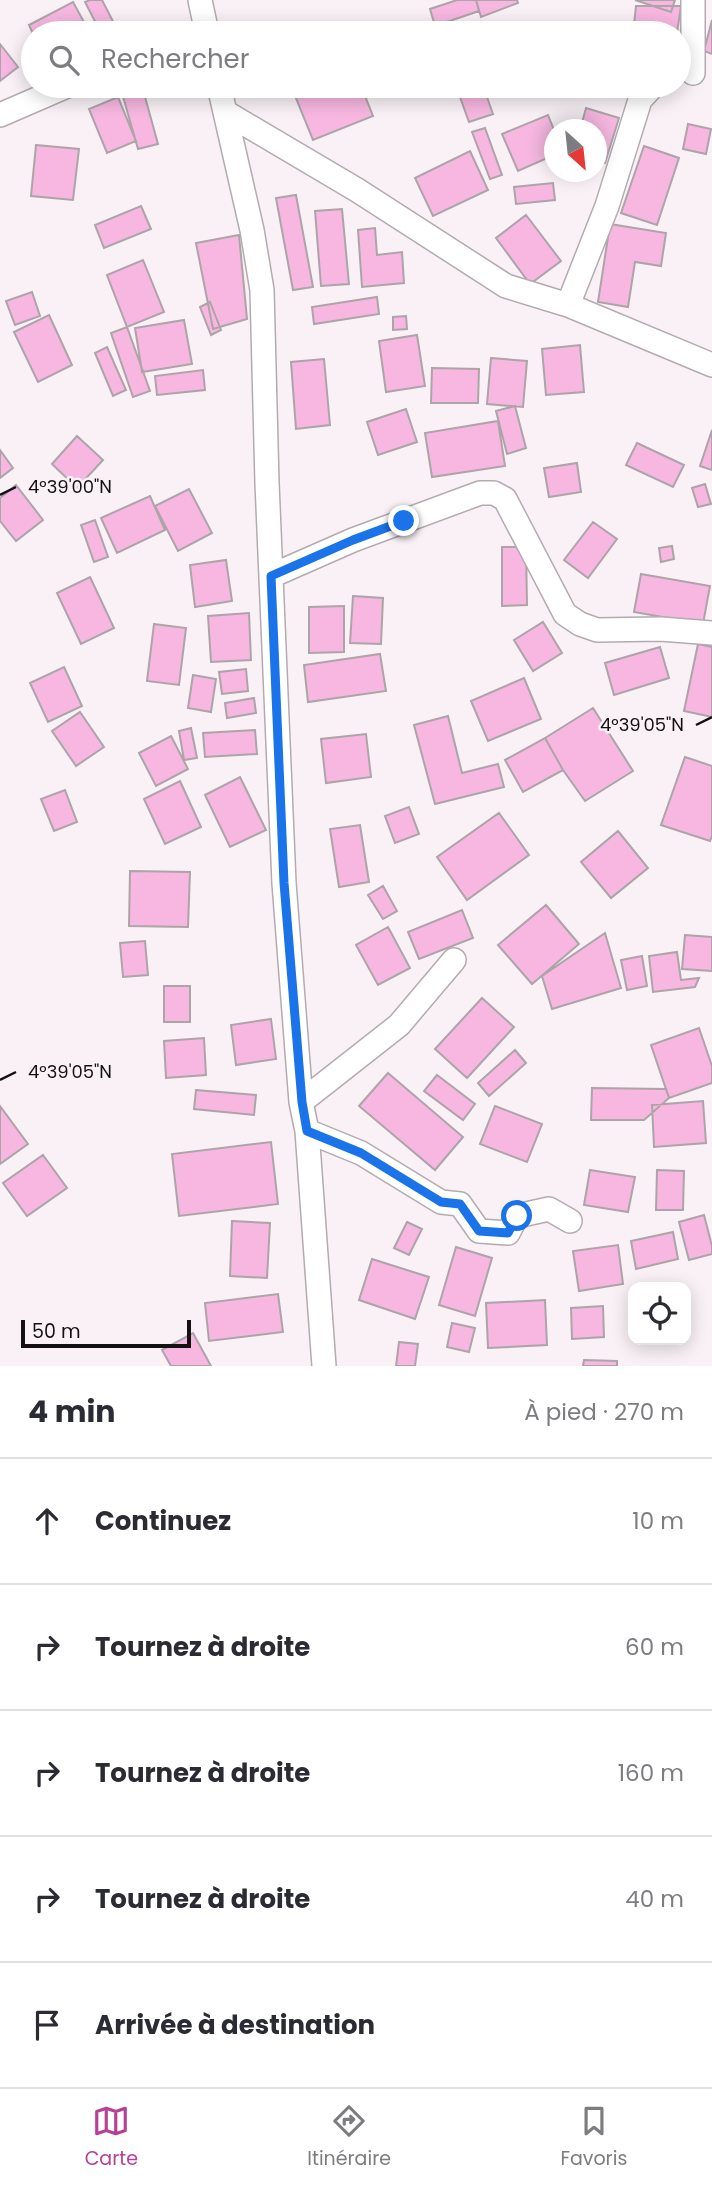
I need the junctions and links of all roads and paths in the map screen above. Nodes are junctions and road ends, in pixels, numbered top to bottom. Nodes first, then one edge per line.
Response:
1 (200, 0) edge
2 (693, 0) edge
3 (200, 21) edge
4 (695, 74) edge
5 (39, 98) edge
6 (222, 98) edge
7 (642, 98) edge
8 (225, 111) junction
9 (0, 115) edge
10 (568, 305) junction
11 (712, 365) edge
12 (271, 576) junction
13 (712, 633) edge
14 (454, 960) dead end
15 (302, 1102) junction
16 (307, 1131) junction
17 (570, 1221) dead end
18 (324, 1366) edge

1 - 3 street
2 - 4 street
5 - 9 street
6 - 8 street
7 - 10 street
8 - 10 street
8 - 12 street
10 - 11 street
12 - 13 street
12 - 15 street
14 - 15 street
15 - 16 street
16 - 17 street
16 - 18 street

